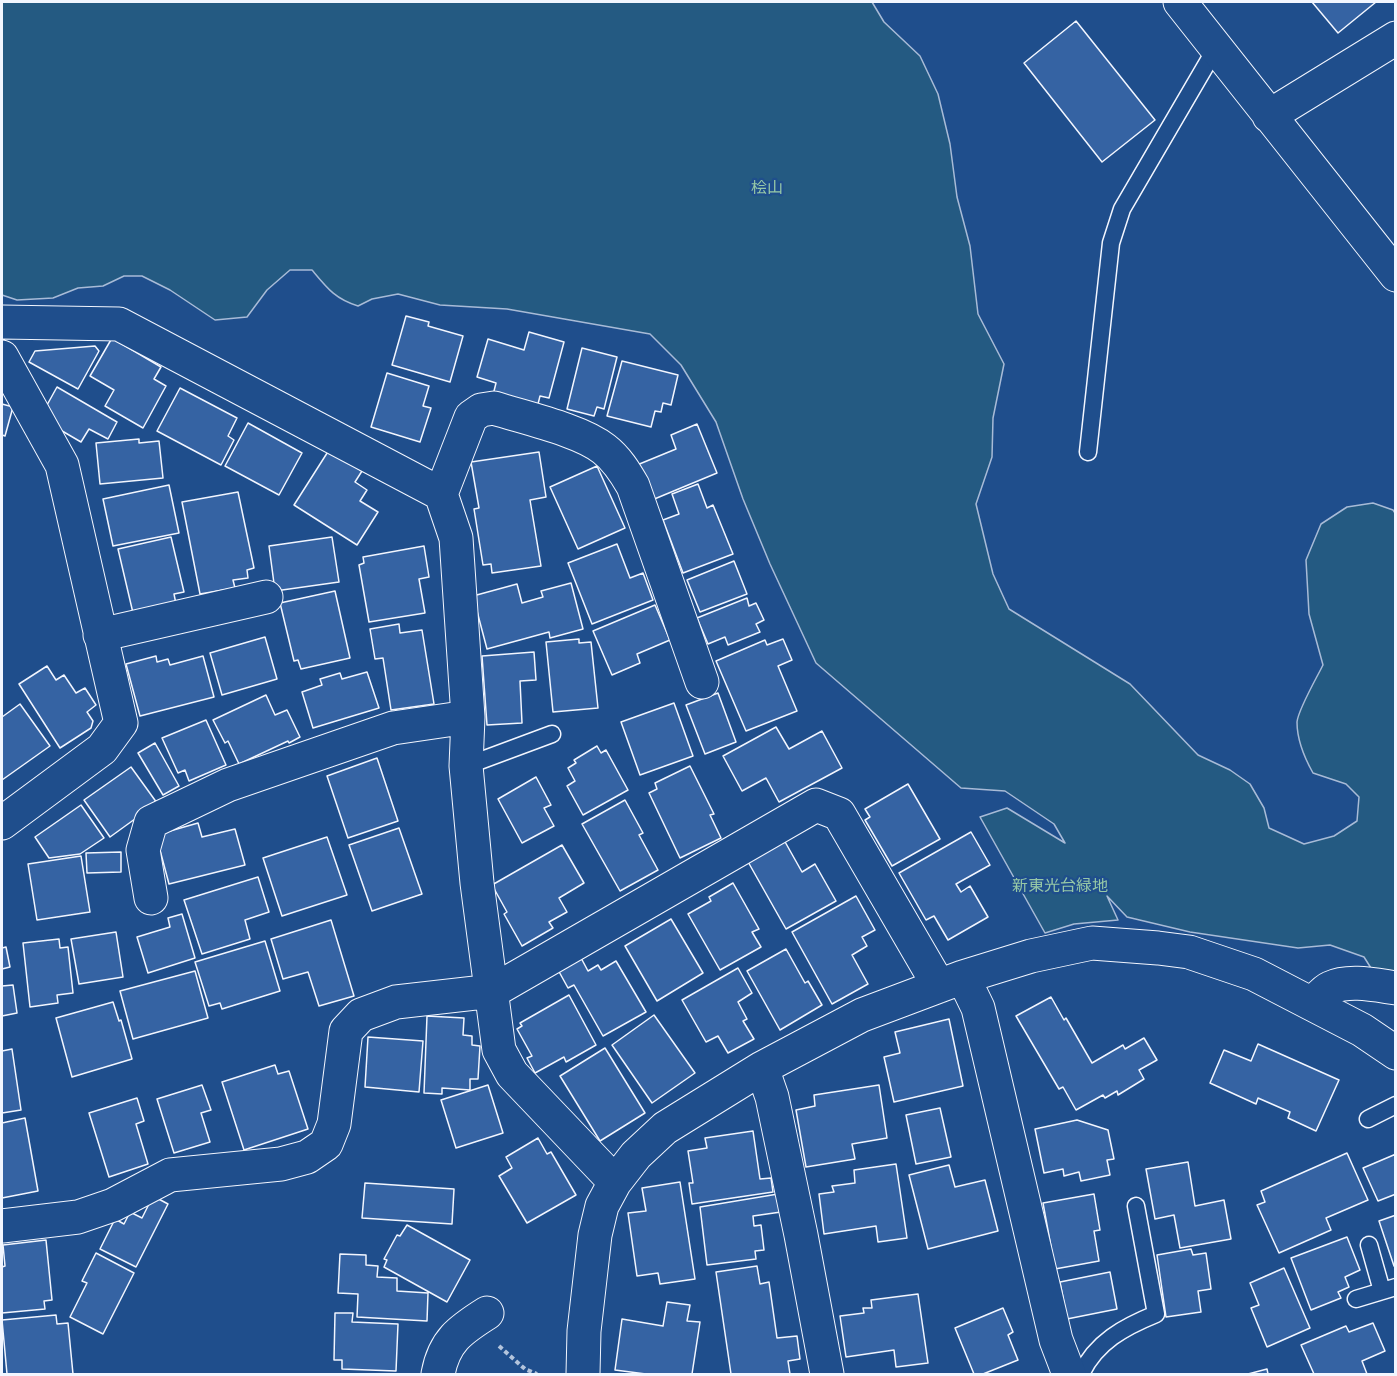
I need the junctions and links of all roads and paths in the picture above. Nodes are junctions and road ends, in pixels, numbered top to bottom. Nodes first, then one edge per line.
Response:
1 (1180, 2) edge
2 (1395, 38) edge
3 (1216, 48) junction
4 (1269, 116) junction
5 (1395, 275) edge
6 (2, 322) edge
7 (2, 357) edge
8 (1088, 452) dead end
9 (441, 494) junction
10 (266, 597) dead end
11 (100, 635) junction
12 (702, 682) dead end
13 (468, 717) junction
14 (552, 734) dead end
15 (466, 766) junction
16 (2, 824) edge
17 (151, 898) dead end
18 (951, 981) junction
19 (1395, 988) edge
20 (493, 991) junction
21 (1313, 1004) junction
22 (1395, 1053) edge
23 (762, 1068) junction
24 (1395, 1105) edge
25 (1368, 1119) dead end
26 (615, 1182) junction
27 (1137, 1206) dead end
28 (2, 1226) edge
29 (1369, 1245) dead end
30 (1389, 1289) edge
31 (1356, 1299) dead end
32 (487, 1313) dead end
33 (498, 1345) dead end
34 (438, 1374) edge
35 (537, 1374) edge
36 (583, 1374) edge
37 (827, 1374) edge
38 (1069, 1374) edge
39 (1081, 1374) edge

1 - 3 street
2 - 4 street
3 - 4 street
3 - 8 lane
4 - 5 street
6 - 9 street
7 - 11 street
9 - 12 street
9 - 13 street
10 - 11 street
11 - 16 street
13 - 15 street
13 - 17 street
14 - 15 lane
15 - 20 street
18 - 20 street
18 - 21 street
18 - 23 street
18 - 38 street
19 - 21 street
20 - 26 street
20 - 28 street
21 - 22 street
23 - 26 street
23 - 37 street
24 - 25 lane
26 - 36 street
27 - 39 lane
29 - 30 lane
30 - 31 lane
32 - 34 street
33 - 35 path

